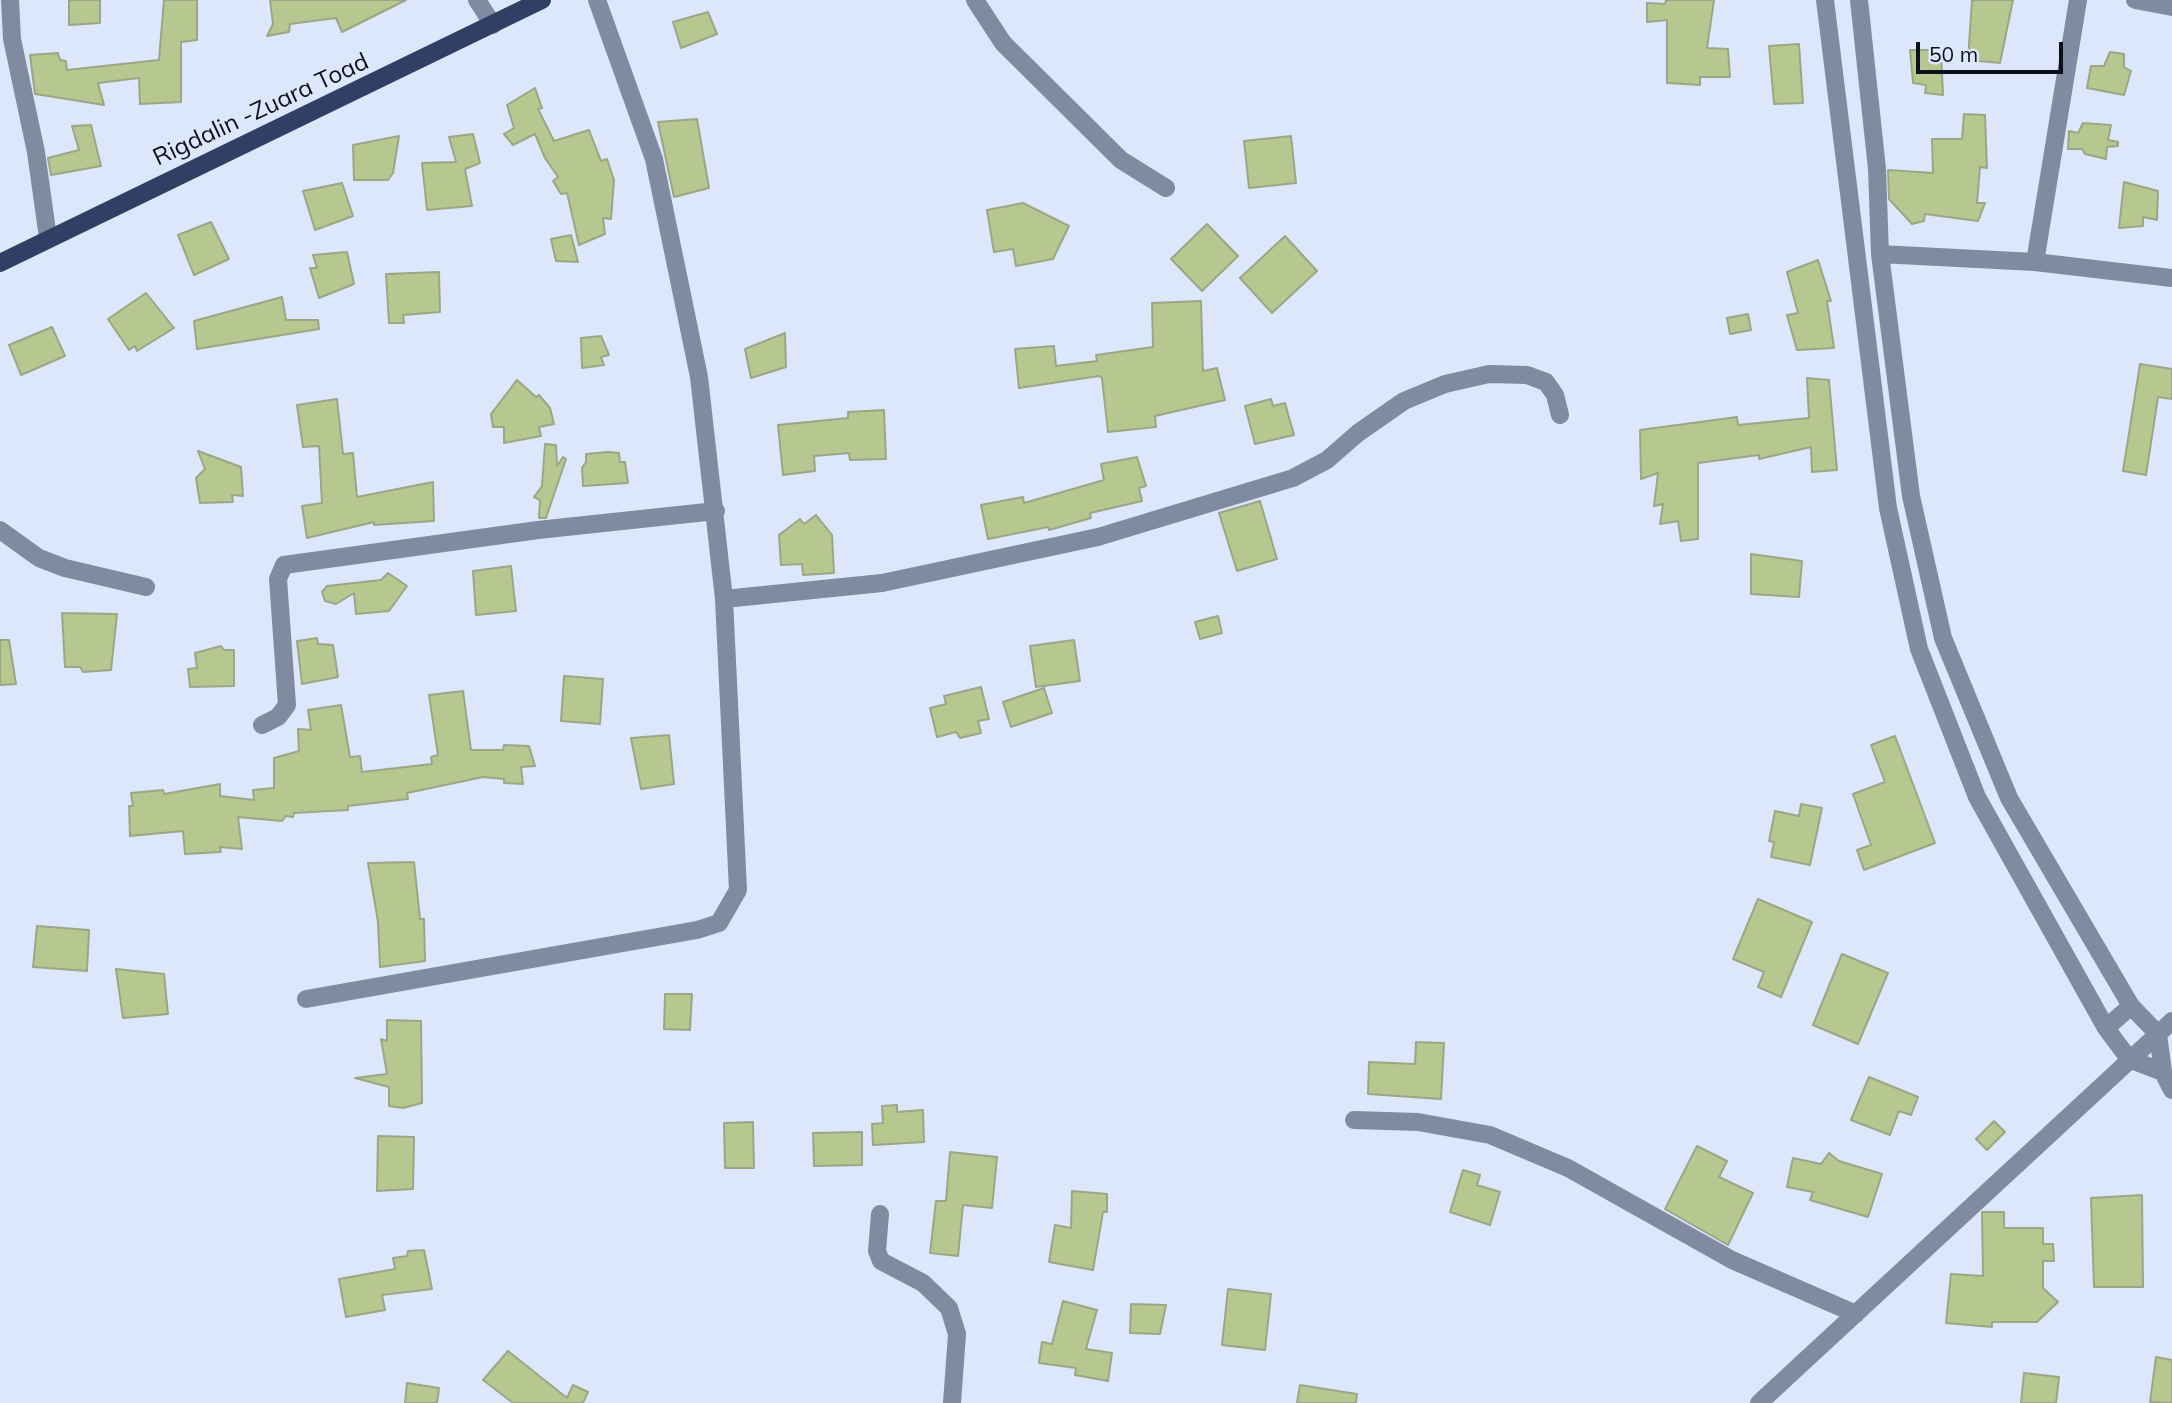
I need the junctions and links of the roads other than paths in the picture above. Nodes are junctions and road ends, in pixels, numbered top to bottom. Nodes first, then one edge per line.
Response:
1 (10, 0) edge
2 (477, 0) edge
3 (542, 0) edge
4 (597, 0) edge
5 (975, 0) edge
6 (1825, 0) edge
7 (1859, 0) edge
8 (2078, 0) edge
9 (2135, 0) edge
10 (2172, 8) edge
11 (493, 25) junction
12 (1166, 188) dead end
13 (48, 237) junction
14 (1880, 254) junction
15 (0, 262) edge
16 (2035, 262) junction
17 (2172, 278) edge
18 (1560, 415) dead end
19 (716, 511) junction
20 (0, 530) edge
21 (146, 587) dead end
22 (724, 599) junction
23 (262, 725) dead end
24 (306, 999) dead end
25 (2132, 1006) junction
26 (2172, 1021) edge
27 (2106, 1028) junction
28 (2158, 1034) junction
29 (2129, 1059) junction
30 (2163, 1072) junction
31 (2172, 1090) edge
32 (1354, 1120) dead end
33 (880, 1214) dead end
34 (1856, 1314) junction
35 (952, 1403) edge
36 (1759, 1403) edge

1 - 13 street
2 - 11 street
3 - 11 main road, Rigdalin -Zuara Toad
4 - 19 street
5 - 12 street
6 - 27 street
7 - 14 street
8 - 16 street
9 - 10 street
11 - 13 main road, Rigdalin -Zuara Toad
13 - 15 main road, Rigdalin -Zuara Toad
14 - 16 street
14 - 25 street
16 - 17 street
18 - 22 street
19 - 22 street
19 - 23 street
20 - 21 street
22 - 24 street
25 - 27 street
25 - 28 street
26 - 28 street
27 - 29 street
28 - 29 street
28 - 30 street
29 - 30 street
29 - 34 street
30 - 31 street
32 - 34 street
33 - 35 street
34 - 36 street

